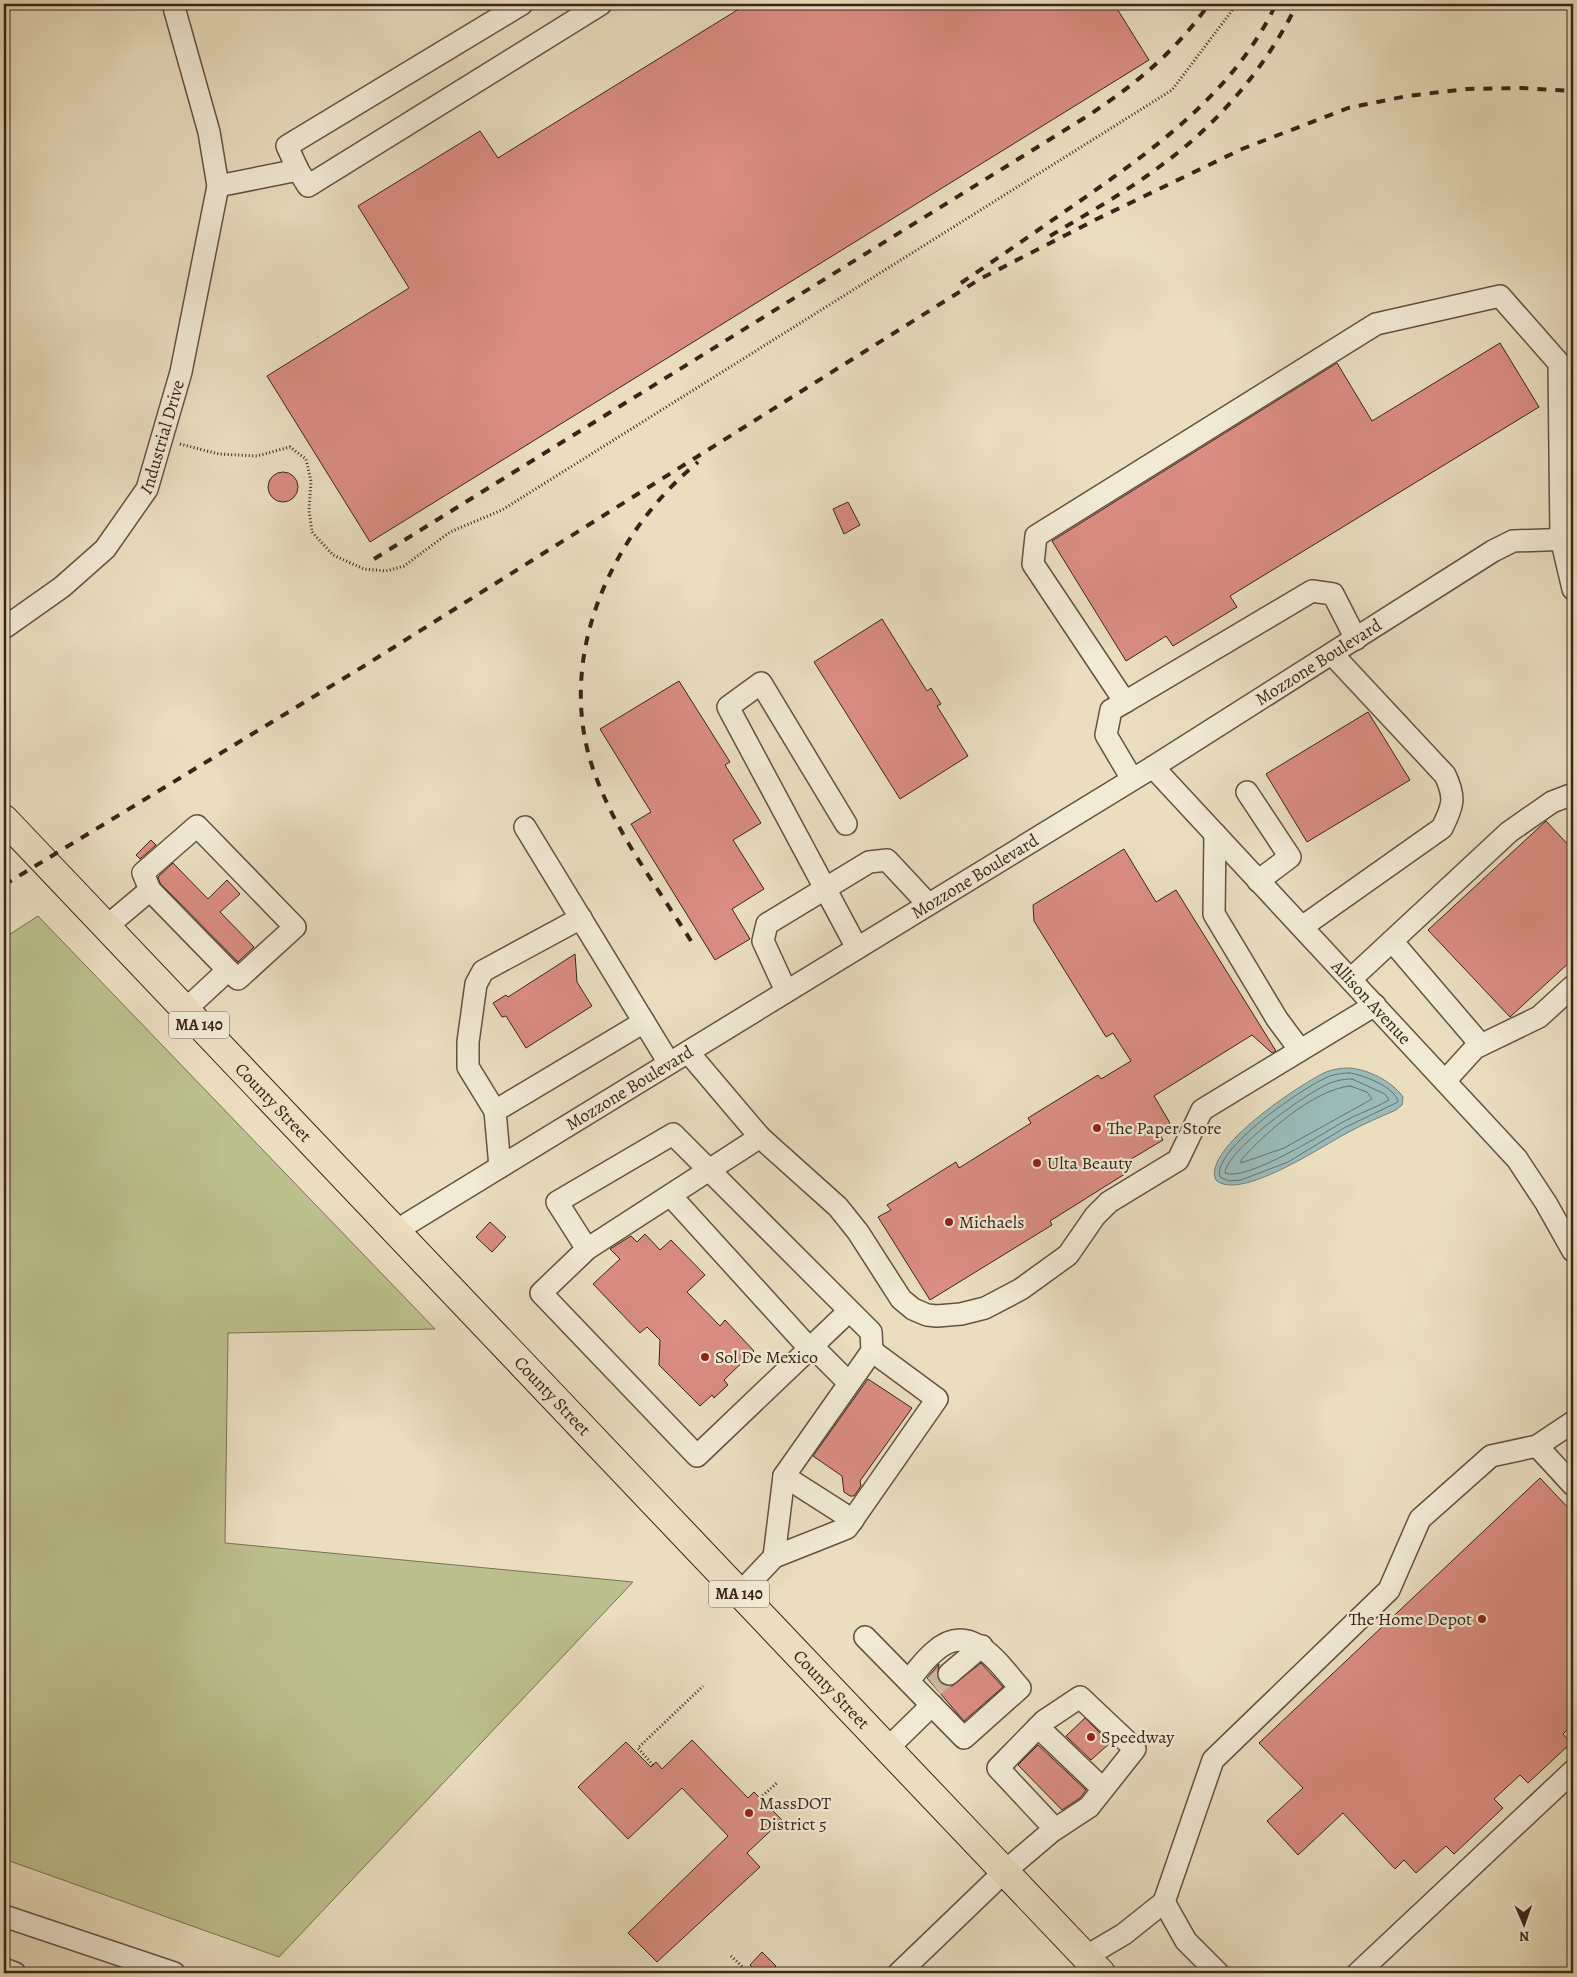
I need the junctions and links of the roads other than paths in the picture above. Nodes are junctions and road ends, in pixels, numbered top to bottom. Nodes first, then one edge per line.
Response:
1 (173, 4) edge
2 (522, 4) edge
3 (601, 4) edge
4 (298, 170) junction
5 (218, 186) junction
6 (1567, 538) edge
7 (1573, 590) edge
8 (4, 628) edge
9 (1356, 639) junction
10 (1332, 655) junction
11 (1125, 702) junction
12 (1153, 767) junction
13 (1132, 779) junction
14 (1247, 792) dead end
15 (1573, 794) edge
16 (4, 819) edge
17 (846, 824) dead end
18 (525, 826) dead end
19 (1215, 834) junction
20 (1258, 881) junction
21 (824, 888) junction
22 (150, 890) junction
23 (928, 904) junction
24 (581, 918) junction
25 (106, 927) junction
26 (1302, 927) junction
27 (1392, 941) junction
28 (857, 948) junction
29 (228, 970) junction
30 (1351, 979) junction
31 (1573, 986) edge
32 (786, 991) junction
33 (1375, 1005) junction
34 (185, 1010) junction
35 (644, 1022) junction
36 (1481, 1045) junction
37 (1300, 1050) junction
38 (688, 1052) junction
39 (669, 1063) junction
40 (1445, 1081) junction
41 (494, 1111) junction
42 (760, 1137) junction
43 (500, 1167) junction
44 (710, 1170) junction
45 (671, 1196) junction
46 (394, 1232) junction
47 (587, 1249) junction
48 (1573, 1251) edge
49 (849, 1311) junction
50 (811, 1347) junction
51 (872, 1350) junction
52 (849, 1383) junction
53 (1573, 1422) edge
54 (1537, 1446) junction
55 (784, 1476) junction
56 (1573, 1485) edge
57 (853, 1520) junction
58 (774, 1557) junction
59 (739, 1594) junction
60 (865, 1636) dead end
61 (982, 1646) junction
62 (929, 1688) junction
63 (1038, 1727) junction
64 (886, 1749) junction
65 (1573, 1771) edge
66 (1103, 1789) junction
67 (1055, 1829) junction
68 (1004, 1872) junction
69 (1164, 1902) junction
70 (4, 1918) edge
71 (1093, 1965) edge
72 (4, 1969) edge
73 (15, 1973) edge
74 (174, 1973) edge
75 (899, 1973) edge
76 (1218, 1973) edge
77 (1358, 1973) edge

1 - 5 street
2 - 4 street
3 - 4 street
4 - 5 street
5 - 8 street, Industrial Drive
6 - 7 street
6 - 9 street, Mozzone Boulevard
6 - 11 street
9 - 10 street, Mozzone Boulevard
9 - 11 street
10 - 12 street, Mozzone Boulevard
10 - 26 street
11 - 13 street
12 - 13 street, Mozzone Boulevard
12 - 19 street, Allison Avenue
13 - 23 street, Mozzone Boulevard
14 - 20 street
15 - 27 street
16 - 25 main road, County Street / MA 140
17 - 21 street
18 - 24 street
19 - 20 street, Allison Avenue
19 - 37 street
20 - 26 street, Allison Avenue
21 - 23 street
21 - 28 street
21 - 32 street
22 - 25 street
22 - 29 street
22 - 29 street
23 - 28 street, Mozzone Boulevard
24 - 35 street
24 - 41 street
25 - 34 main road, County Street / MA 140
26 - 30 street, Allison Avenue
27 - 30 street
27 - 36 street
28 - 32 street, Mozzone Boulevard
29 - 34 street
30 - 33 street, Allison Avenue
31 - 36 street
32 - 38 street, Mozzone Boulevard
33 - 37 street
33 - 40 street, Allison Avenue
34 - 46 main road, County Street / MA 140
35 - 39 street
35 - 41 street
36 - 40 street
37 - 42 street
38 - 39 street, Mozzone Boulevard
38 - 42 street
39 - 43 street, Mozzone Boulevard
40 - 48 street, Allison Avenue
41 - 43 street
42 - 44 street
43 - 46 street, Mozzone Boulevard
44 - 45 street
44 - 47 street
44 - 49 street
45 - 47 street
45 - 50 street
46 - 59 main road, County Street / MA 140
47 - 50 street
49 - 50 street
49 - 51 street
50 - 52 street
51 - 52 street
51 - 57 street
52 - 55 street
53 - 54 street
54 - 56 street
54 - 69 street
55 - 57 street
55 - 58 street
57 - 58 street
58 - 59 street
59 - 64 main road, County Street / MA 140
60 - 62 street
61 - 62 street
61 - 62 street
61 - 62 street
62 - 64 street
63 - 66 street
63 - 66 street
63 - 67 street
64 - 68 main road, County Street / MA 140
65 - 77 street
66 - 67 street
67 - 68 street
68 - 71 main road, County Street / MA 140
68 - 75 street
69 - 71 street
69 - 76 street
70 - 74 street
72 - 73 street

